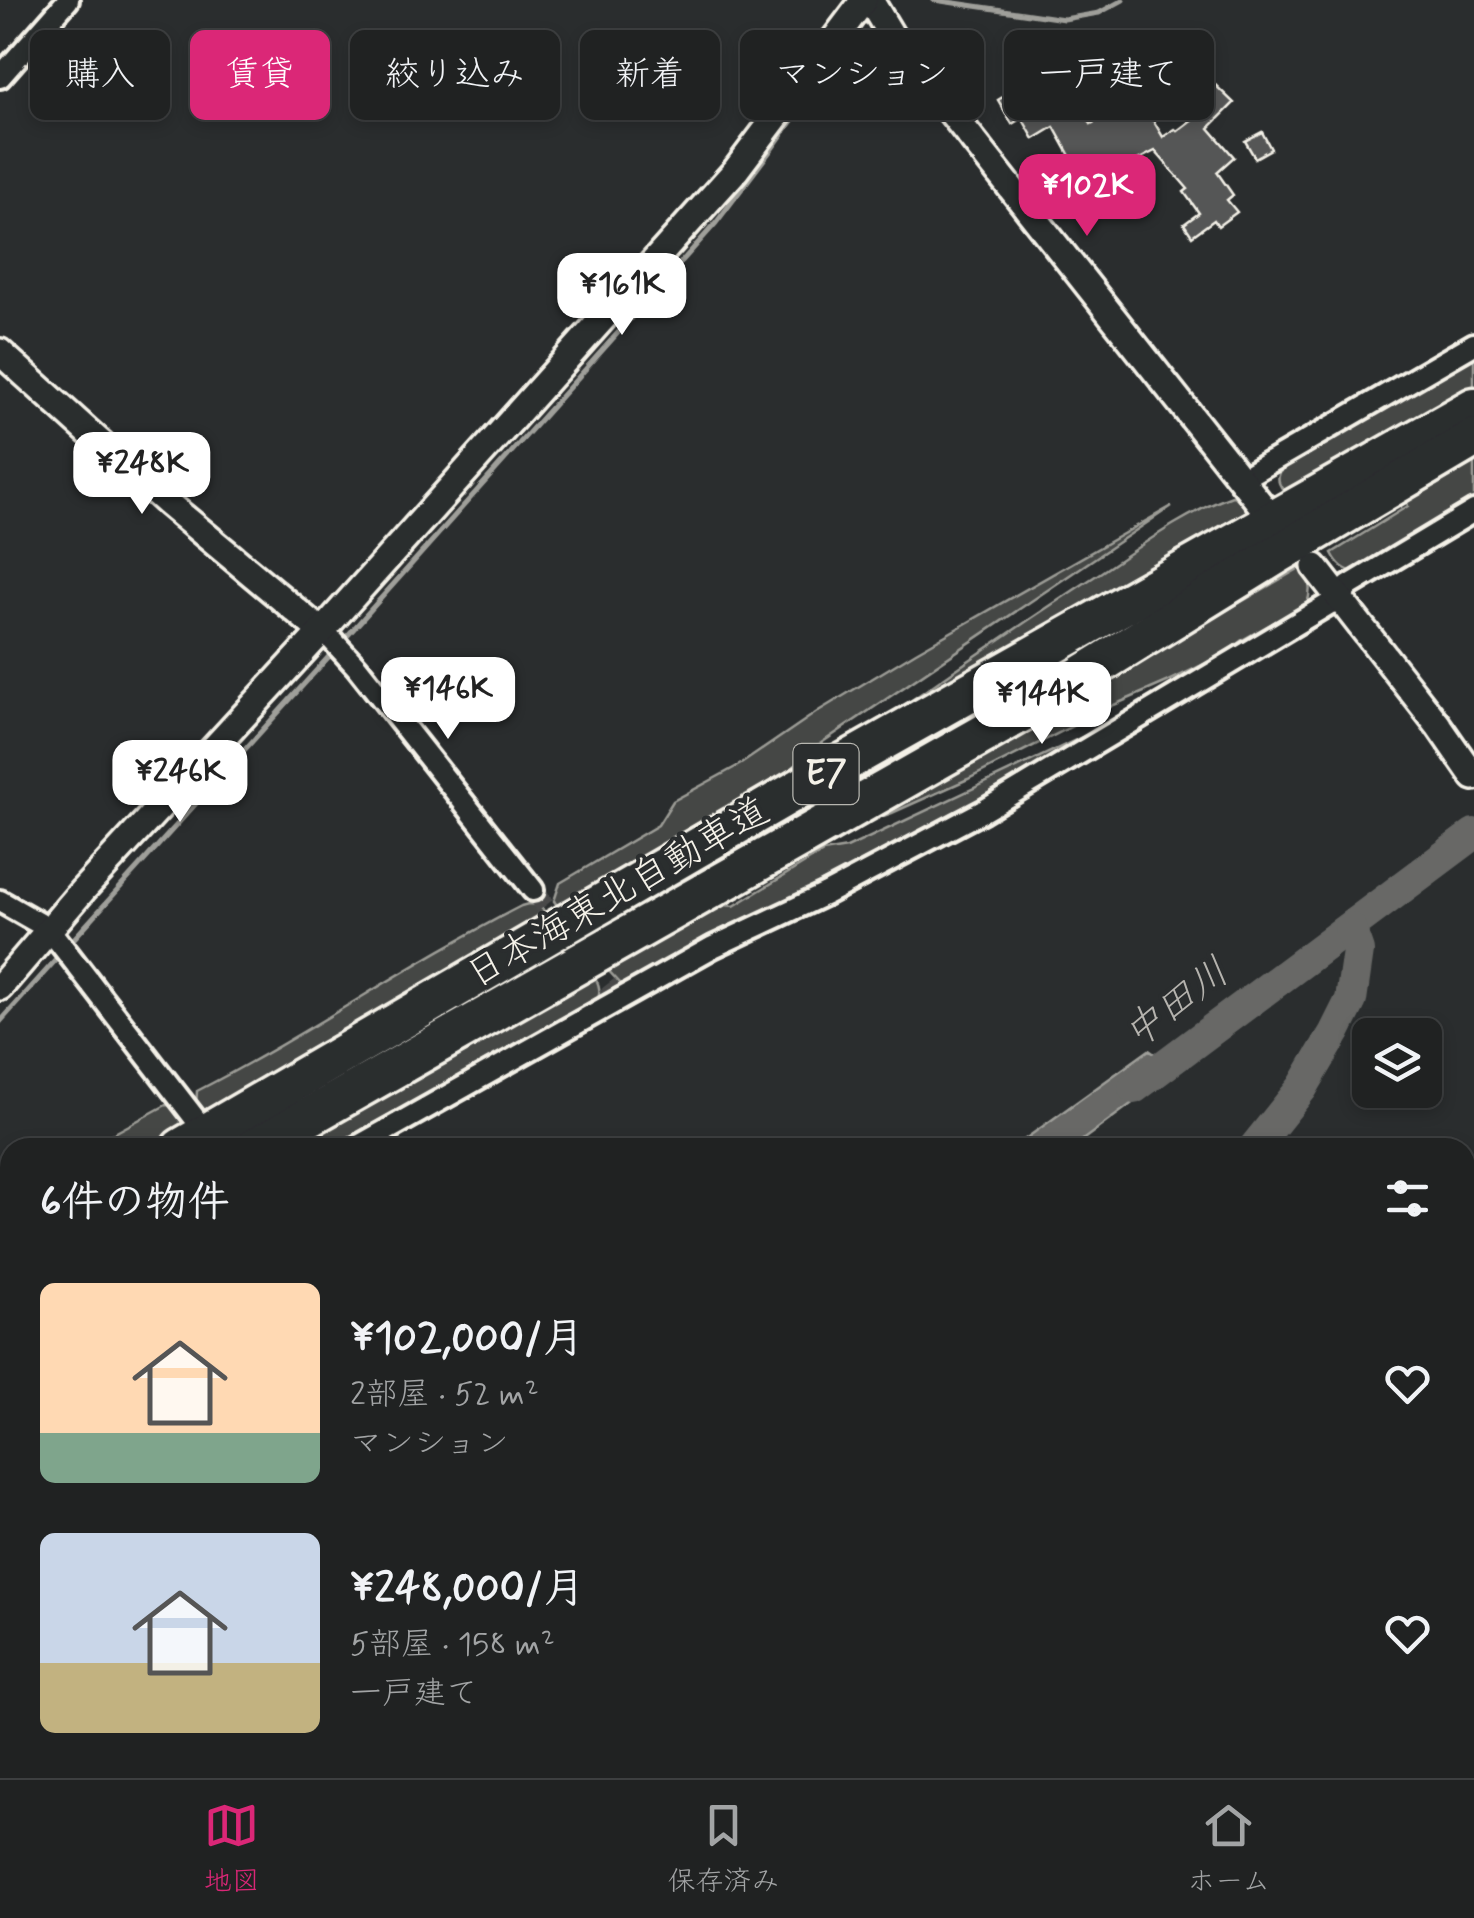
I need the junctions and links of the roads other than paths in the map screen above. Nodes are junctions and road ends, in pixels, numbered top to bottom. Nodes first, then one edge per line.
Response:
1 (68, 0) edge
2 (867, 0) edge
3 (0, 76) edge
4 (1474, 344) edge
5 (0, 352) edge
6 (1474, 406) edge
7 (1474, 438) edge
8 (1241, 478) junction
9 (1262, 506) dead end
10 (1474, 511) edge
11 (1315, 568) dead end
12 (1340, 598) junction
13 (323, 630) junction
14 (1474, 777) edge
15 (534, 890) tunnel mouth
16 (0, 901) edge
17 (50, 929) junction
18 (0, 986) edge
19 (189, 1134) edge
20 (272, 1138) edge
21 (373, 1138) edge

1 - 3 street
2 - 8 street
2 - 13 street
4 - 8 street
5 - 13 street
6 - 19 highway, 日本海東北自動車道 / E7
7 - 20 highway, 日本海東北自動車道 / E7
8 - 9 street
10 - 12 street
11 - 12 street
12 - 14 street
12 - 21 street
13 - 15 street
13 - 17 street
16 - 17 street
17 - 18 street
17 - 19 street

